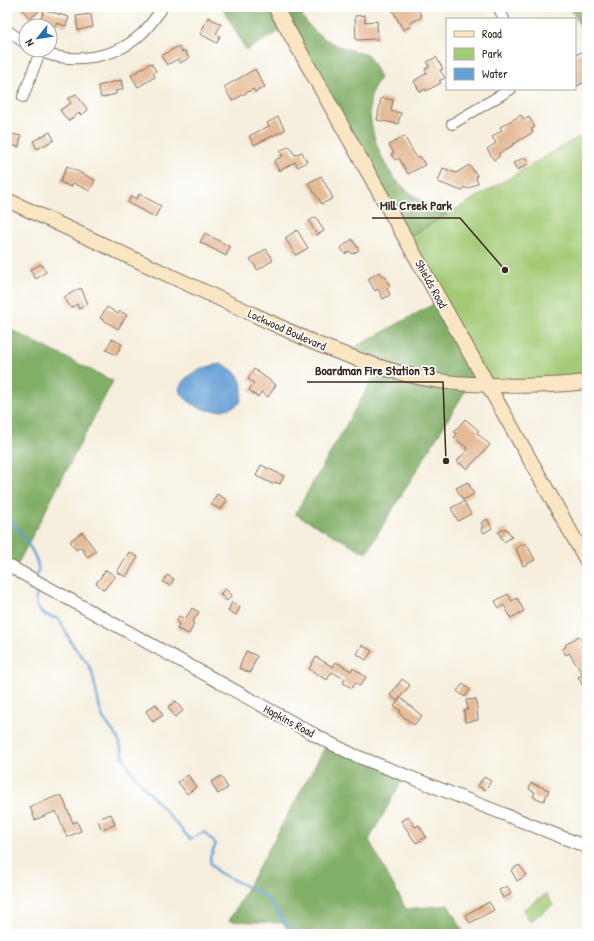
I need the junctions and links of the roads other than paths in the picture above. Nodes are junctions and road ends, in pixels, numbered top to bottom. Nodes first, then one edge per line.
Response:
1 (276, 7) edge
2 (498, 7) edge
3 (161, 10) dead end
4 (504, 18) edge
5 (7, 30) edge
6 (18, 38) edge
7 (58, 55) edge
8 (37, 58) edge
9 (509, 90) edge
10 (23, 97) dead end
11 (452, 124) dead end
12 (7, 200) edge
13 (587, 382) edge
14 (486, 384) junction
15 (587, 561) edge
16 (7, 565) edge
17 (587, 847) edge

1 - 14 main road, Shields Road
2 - 4 street
3 - 7 street
5 - 6 street
8 - 10 street
9 - 11 street
12 - 14 main road, Lockwood Boulevard
13 - 14 main road, Lockwood Boulevard
14 - 15 main road, Shields Road
16 - 17 street, Hopkins Road

